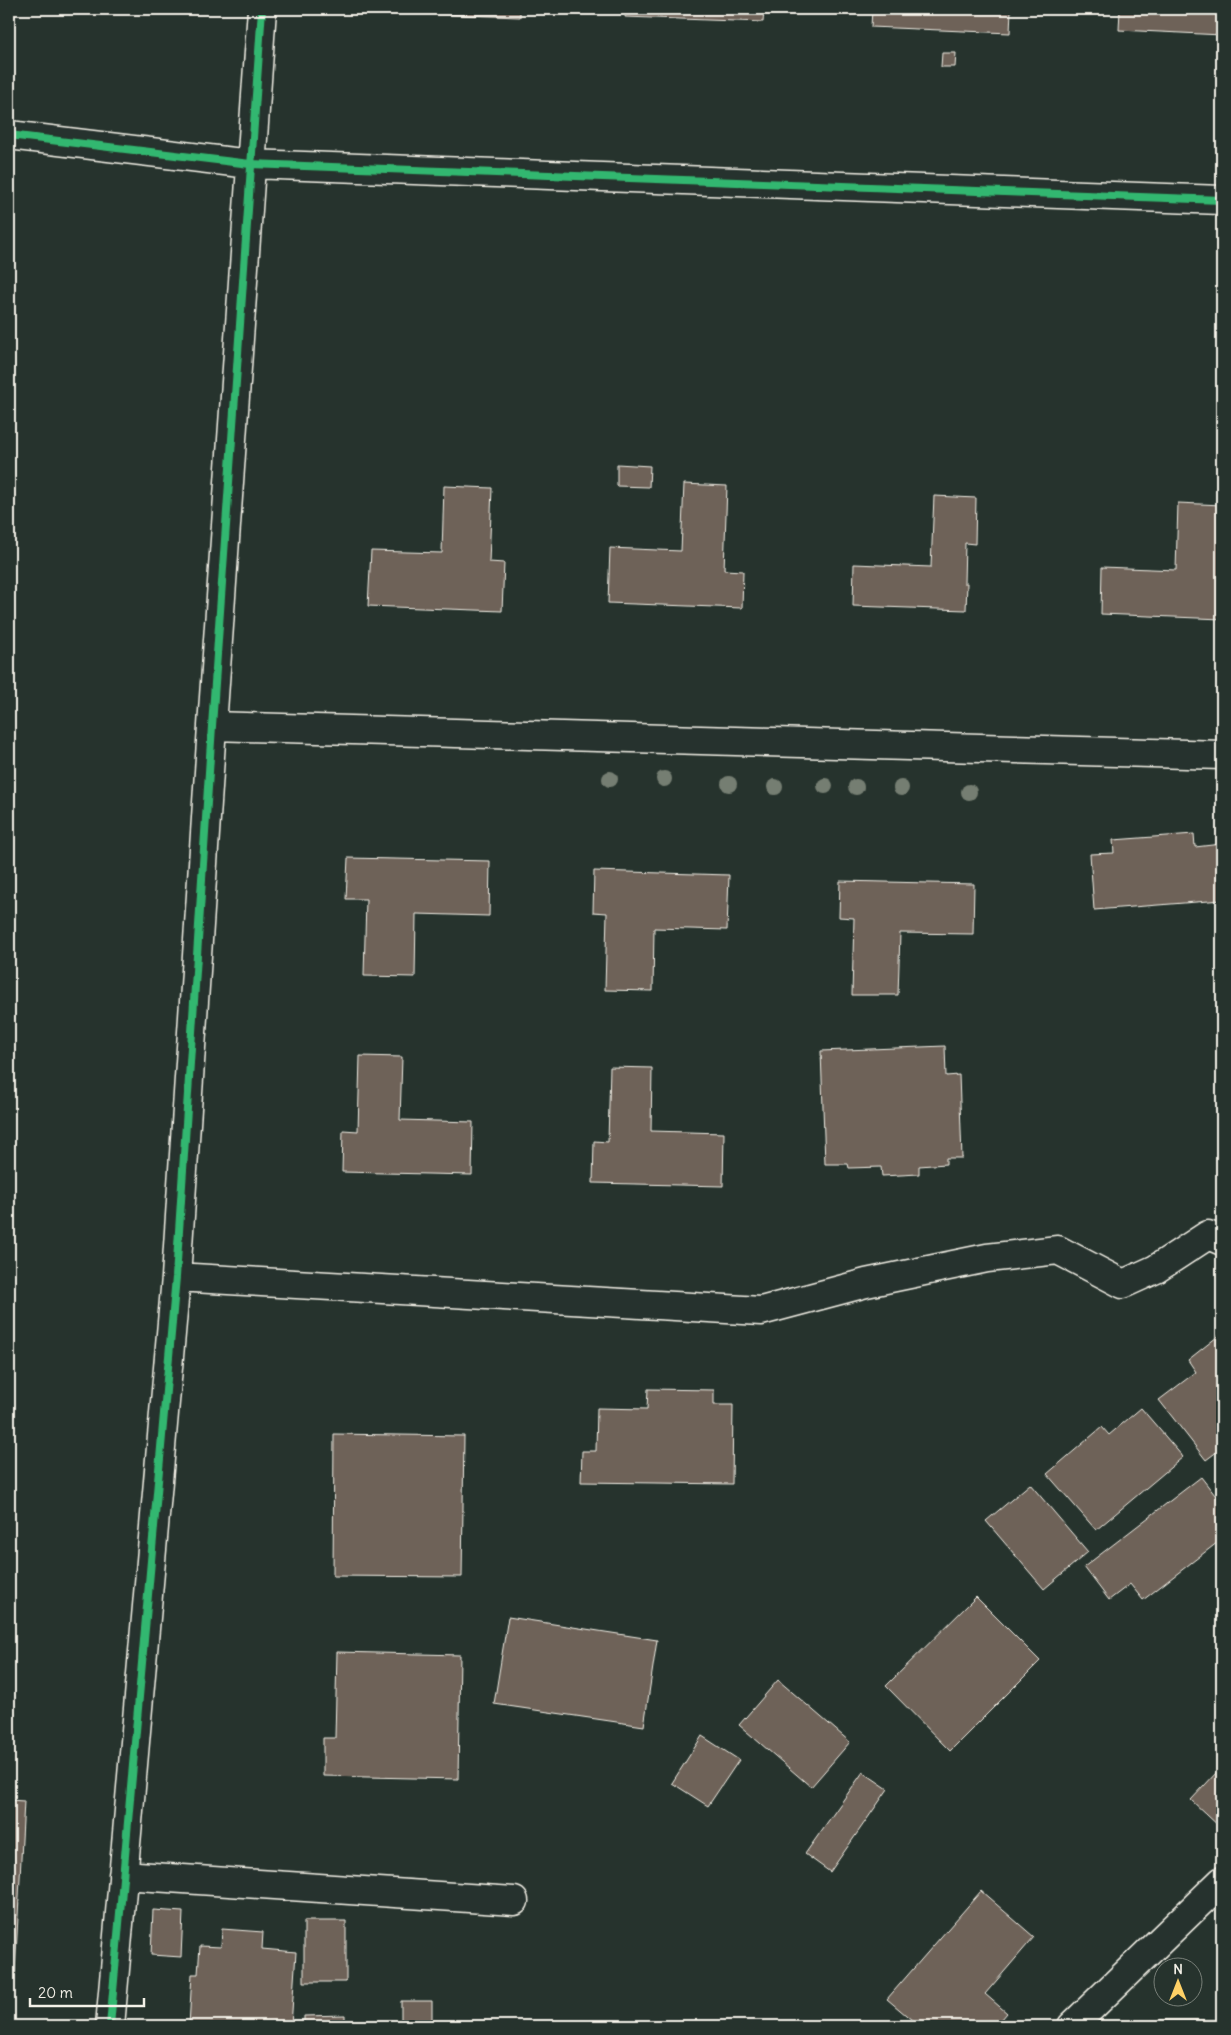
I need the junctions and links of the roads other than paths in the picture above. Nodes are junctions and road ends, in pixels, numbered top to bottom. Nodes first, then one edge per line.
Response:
1 (262, 9) edge
2 (9, 136) edge
3 (250, 164) junction
4 (1222, 200) edge
5 (212, 726) junction
6 (1222, 755) edge
7 (1222, 1241) edge
8 (176, 1277) junction
9 (123, 1875) junction
10 (1222, 1881) edge
11 (514, 1901) dead end
12 (110, 2026) edge
13 (1072, 2026) edge

1 - 3 street
2 - 3 street
3 - 4 street
3 - 5 street
5 - 6 street
5 - 8 street
7 - 8 street
8 - 9 street
9 - 11 street
9 - 12 street
10 - 13 street

